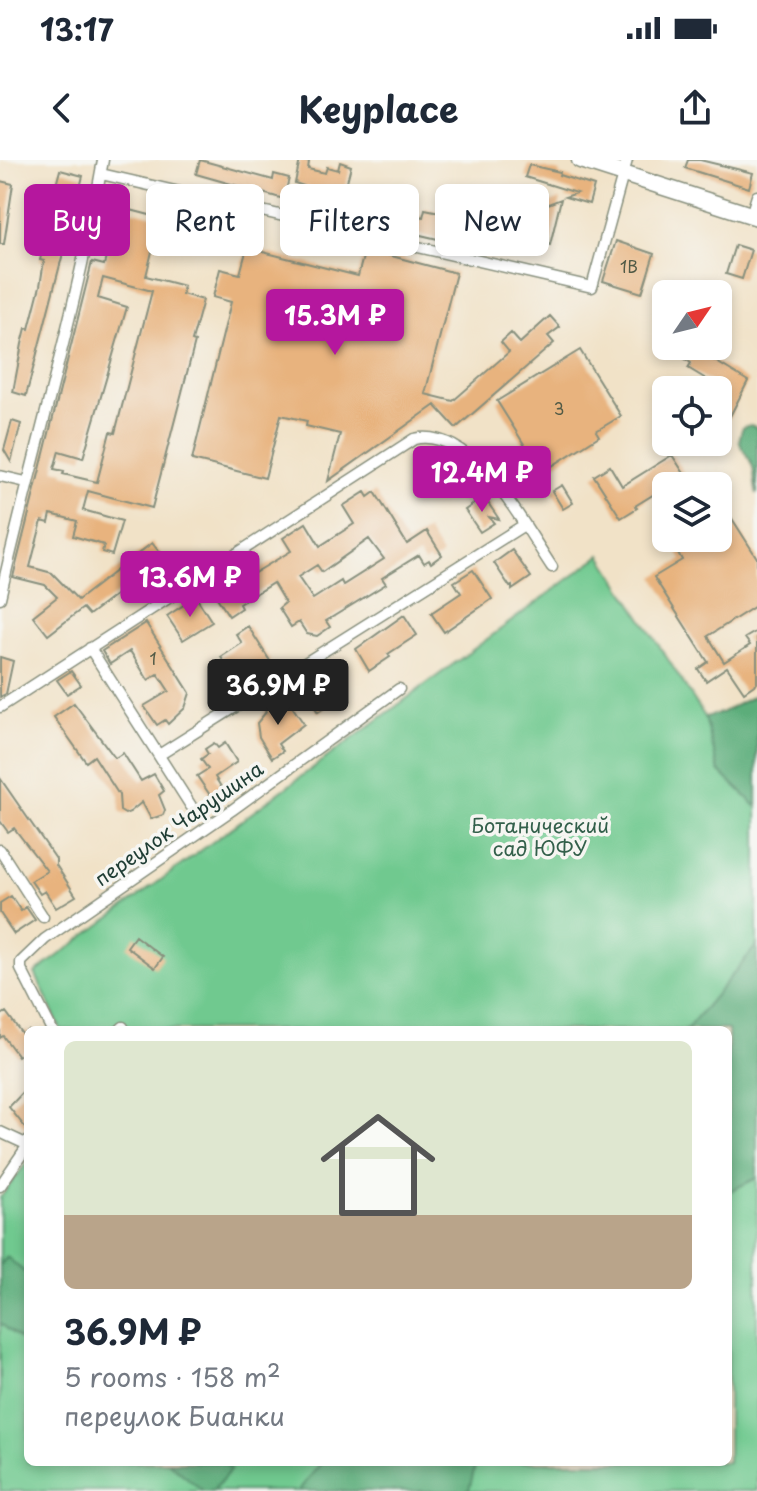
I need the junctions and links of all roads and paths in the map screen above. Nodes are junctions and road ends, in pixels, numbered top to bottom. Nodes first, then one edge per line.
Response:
1 (103, 160) edge
2 (580, 160) edge
3 (625, 167) edge
4 (101, 174) junction
5 (757, 196) edge
6 (754, 216) edge
7 (0, 476) edge
8 (26, 482) junction
9 (524, 525) junction
10 (552, 567) dead end
11 (0, 598) edge
12 (90, 648) junction
13 (399, 689) dead end
14 (0, 707) edge
15 (159, 755) junction
16 (191, 806) dead end
17 (0, 850) edge
18 (43, 917) dead end
19 (50, 1026) edge
20 (0, 1132) edge
21 (24, 1143) edge
22 (24, 1151) edge
23 (0, 1186) edge

1 - 4 street
2 - 3 main road
3 - 4 street
3 - 6 main road
4 - 8 street
5 - 6 street
7 - 8 street
8 - 11 street
9 - 10 street
9 - 12 street
9 - 15 street
12 - 14 street
12 - 15 street
13 - 19 street, переулок Чарушина
15 - 16 street
17 - 18 street
20 - 21 street
22 - 23 street

